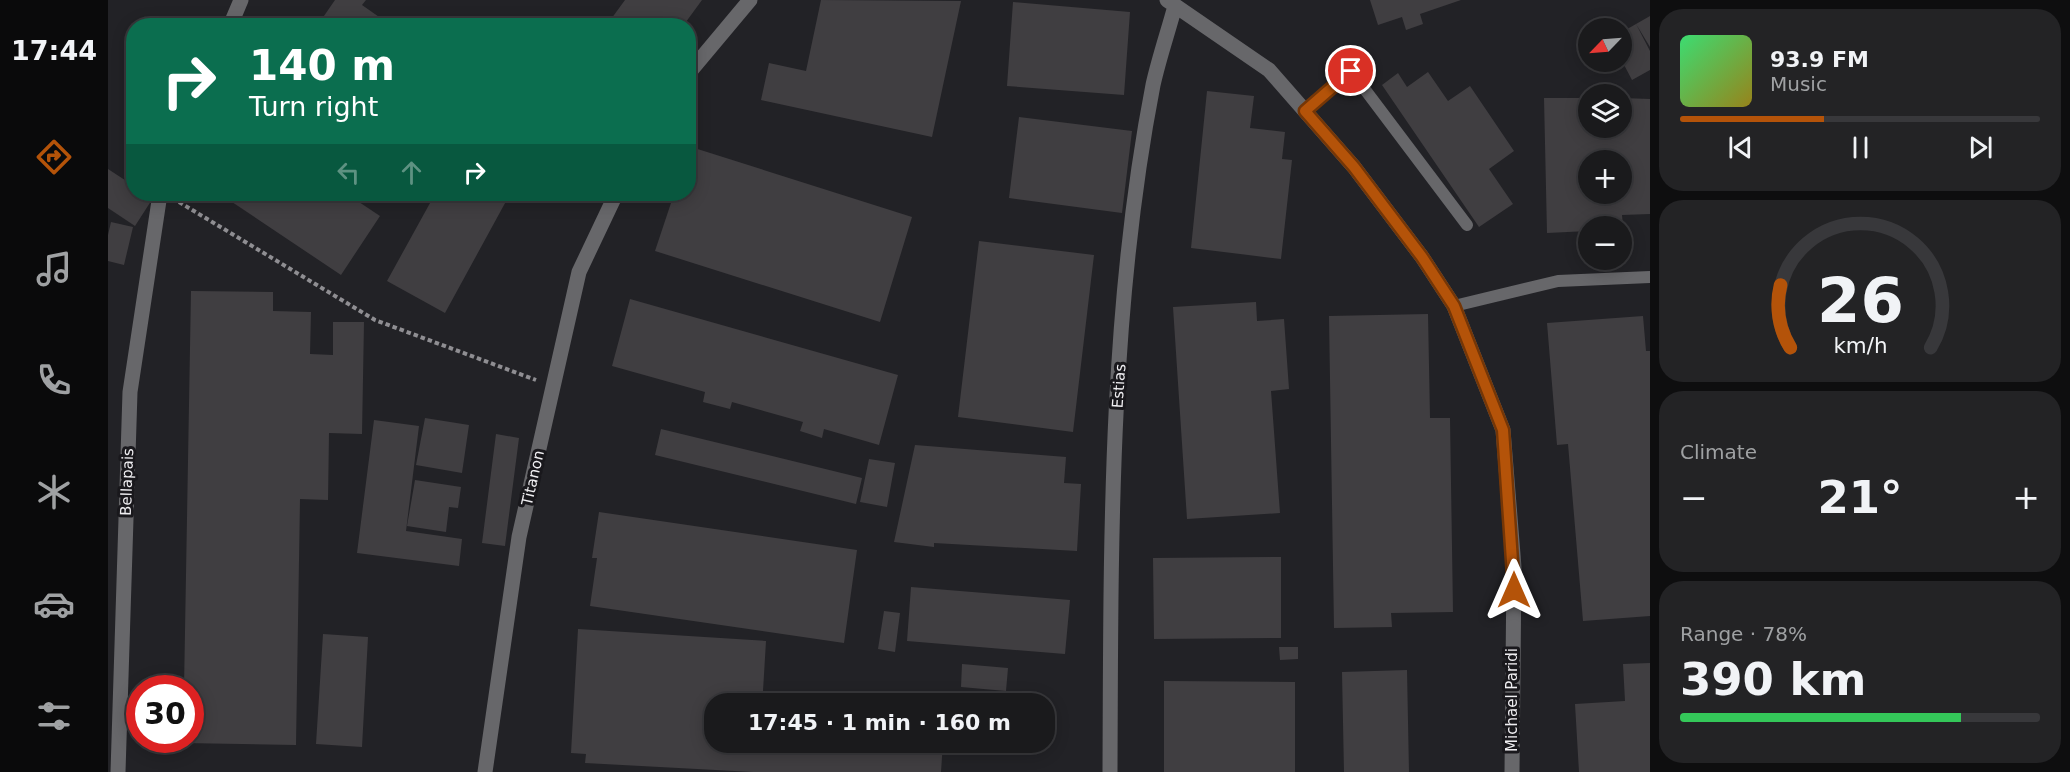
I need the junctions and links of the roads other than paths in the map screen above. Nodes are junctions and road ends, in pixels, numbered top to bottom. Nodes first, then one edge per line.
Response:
1 (241, 0) edge
2 (750, 0) edge
3 (1171, 3) edge
4 (233, 18) edge
5 (696, 64) edge
6 (1305, 111) junction
7 (166, 201) edge
8 (613, 201) edge
9 (1467, 225) dead end
10 (1650, 277) edge
11 (1454, 306) junction
12 (118, 772) edge
13 (485, 772) edge
14 (1110, 772) edge
15 (1512, 772) edge

1 - 4 street
2 - 5 street
3 - 6 street, Michael Paridi
3 - 14 street, Estias
6 - 9 lane
6 - 11 street, Michael Paridi
7 - 12 street, Bellapais
8 - 13 street, Titanon
10 - 11 lane
11 - 15 street, Michael Paridi

